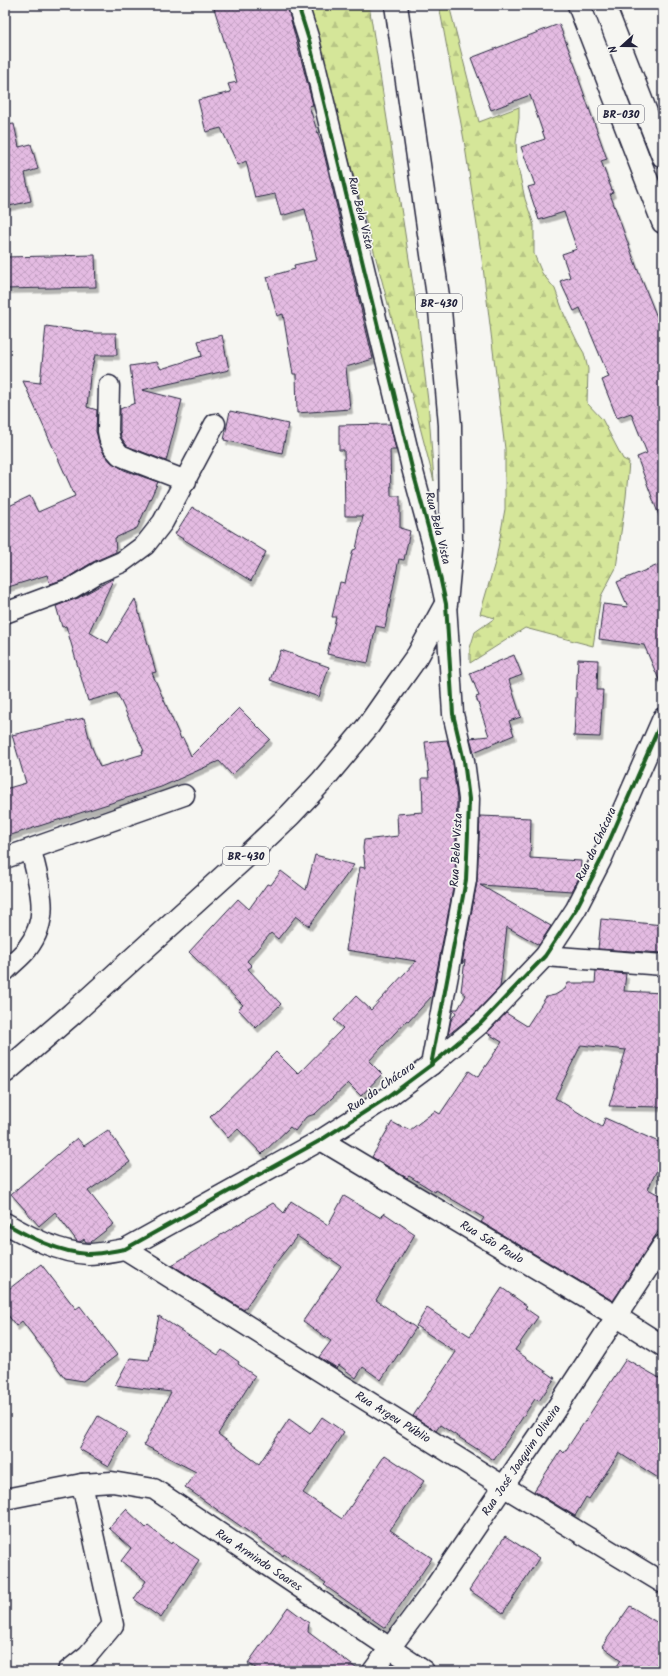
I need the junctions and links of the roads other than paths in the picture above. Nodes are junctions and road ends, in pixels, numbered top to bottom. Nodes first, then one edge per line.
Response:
1 (298, 5) edge
2 (396, 5) edge
3 (579, 5) edge
4 (604, 5) edge
5 (663, 156) edge
6 (663, 222) edge
7 (109, 386) dead end
8 (215, 424) dead end
9 (186, 481) junction
10 (446, 604) junction
11 (5, 613) edge
12 (663, 718) edge
13 (184, 795) dead end
14 (30, 850) junction
15 (5, 858) edge
16 (545, 956) junction
17 (663, 965) edge
18 (5, 971) edge
19 (431, 1065) junction
20 (5, 1072) edge
21 (321, 1140) junction
22 (5, 1223) edge
23 (663, 1245) edge
24 (125, 1249) junction
25 (616, 1316) junction
26 (663, 1346) edge
27 (82, 1484) junction
28 (503, 1486) junction
29 (5, 1499) edge
30 (663, 1583) edge
31 (390, 1648) junction
32 (68, 1671) edge
33 (373, 1671) edge
34 (424, 1671) edge

1 - 10 street, Rua Bela Vista
2 - 10 main road, BR-430
3 - 6 main road, BR-030
4 - 5 main road, BR-030
7 - 9 street
8 - 9 street
9 - 11 street
10 - 19 street, Rua Bela Vista
10 - 20 main road, BR-430
12 - 16 street, Rua da Chácara
13 - 14 street
14 - 15 street
14 - 18 street
16 - 17 street
16 - 19 street, Rua da Chácara
19 - 21 street, Rua da Chácara
21 - 24 street, Rua da Chácara
21 - 25 street, Rua São Paulo
22 - 24 street, Rua da Chácara
23 - 25 street, Rua José Joaquim Oliveira
24 - 28 street, Rua Argeu Públio
25 - 26 street, Rua São Paulo
25 - 28 street, Rua José Joaquim Oliveira
27 - 29 street, Rua Armindo Soares
27 - 31 street, Rua Armindo Soares
27 - 32 street
28 - 30 street, Rua Argeu Públio
28 - 31 street, Rua José Joaquim Oliveira
31 - 33 street, Rua José Joaquim Oliveira
31 - 34 street, Rua Armindo Soares

